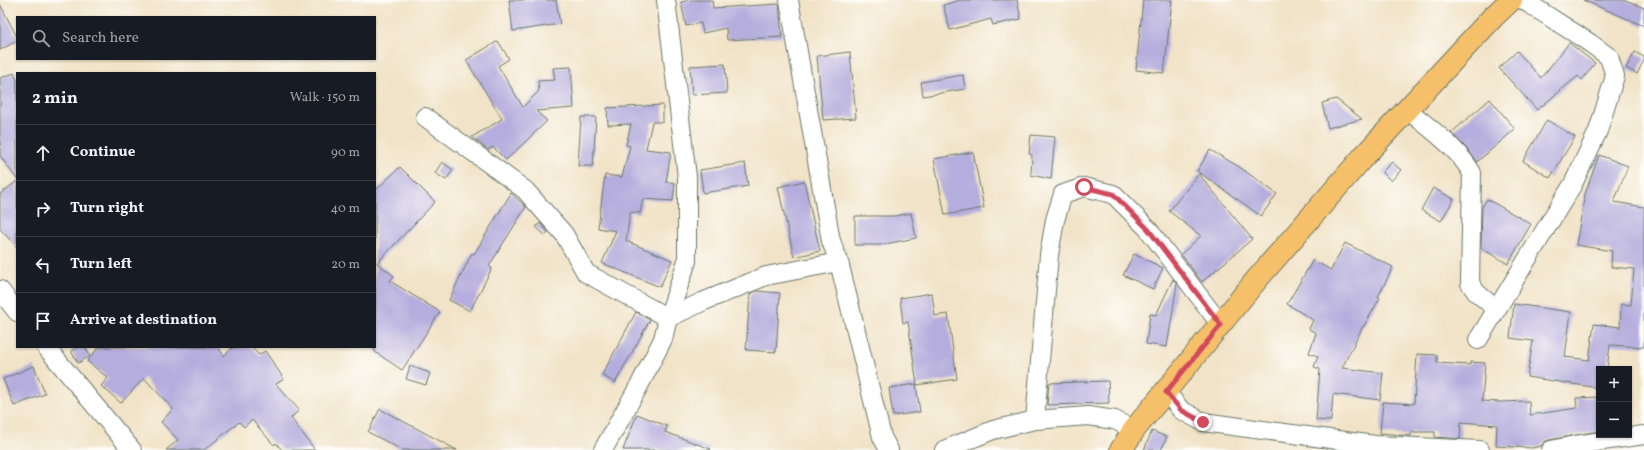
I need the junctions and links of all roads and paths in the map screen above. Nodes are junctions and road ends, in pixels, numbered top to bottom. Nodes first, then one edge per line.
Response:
1 (666, 0) edge
2 (788, 0) edge
3 (1511, 0) edge
4 (1522, 0) edge
5 (1408, 110) junction
6 (425, 117) dead end
7 (838, 262) junction
8 (0, 290) edge
9 (1496, 309) junction
10 (16, 311) edge
11 (668, 318) junction
12 (1221, 325) junction
13 (1478, 340) dead end
14 (47, 348) edge
15 (1166, 392) junction
16 (1035, 420) junction
17 (1134, 430) junction
18 (1644, 435) edge
19 (1439, 449) edge
20 (132, 450) edge
21 (603, 450) edge
22 (889, 450) edge
23 (944, 450) edge
24 (1121, 450) edge
25 (1480, 450) edge
26 (1551, 450) edge

1 - 11 street
2 - 7 street
3 - 5 main road
4 - 9 street
5 - 9 street
5 - 12 main road
6 - 11 street
7 - 11 street
7 - 22 street
8 - 10 street
9 - 13 street
11 - 21 street
12 - 15 main road
12 - 16 street
14 - 20 street
15 - 17 main road
15 - 19 street
16 - 17 street
16 - 23 street
17 - 24 main road
18 - 26 street
19 - 25 street

